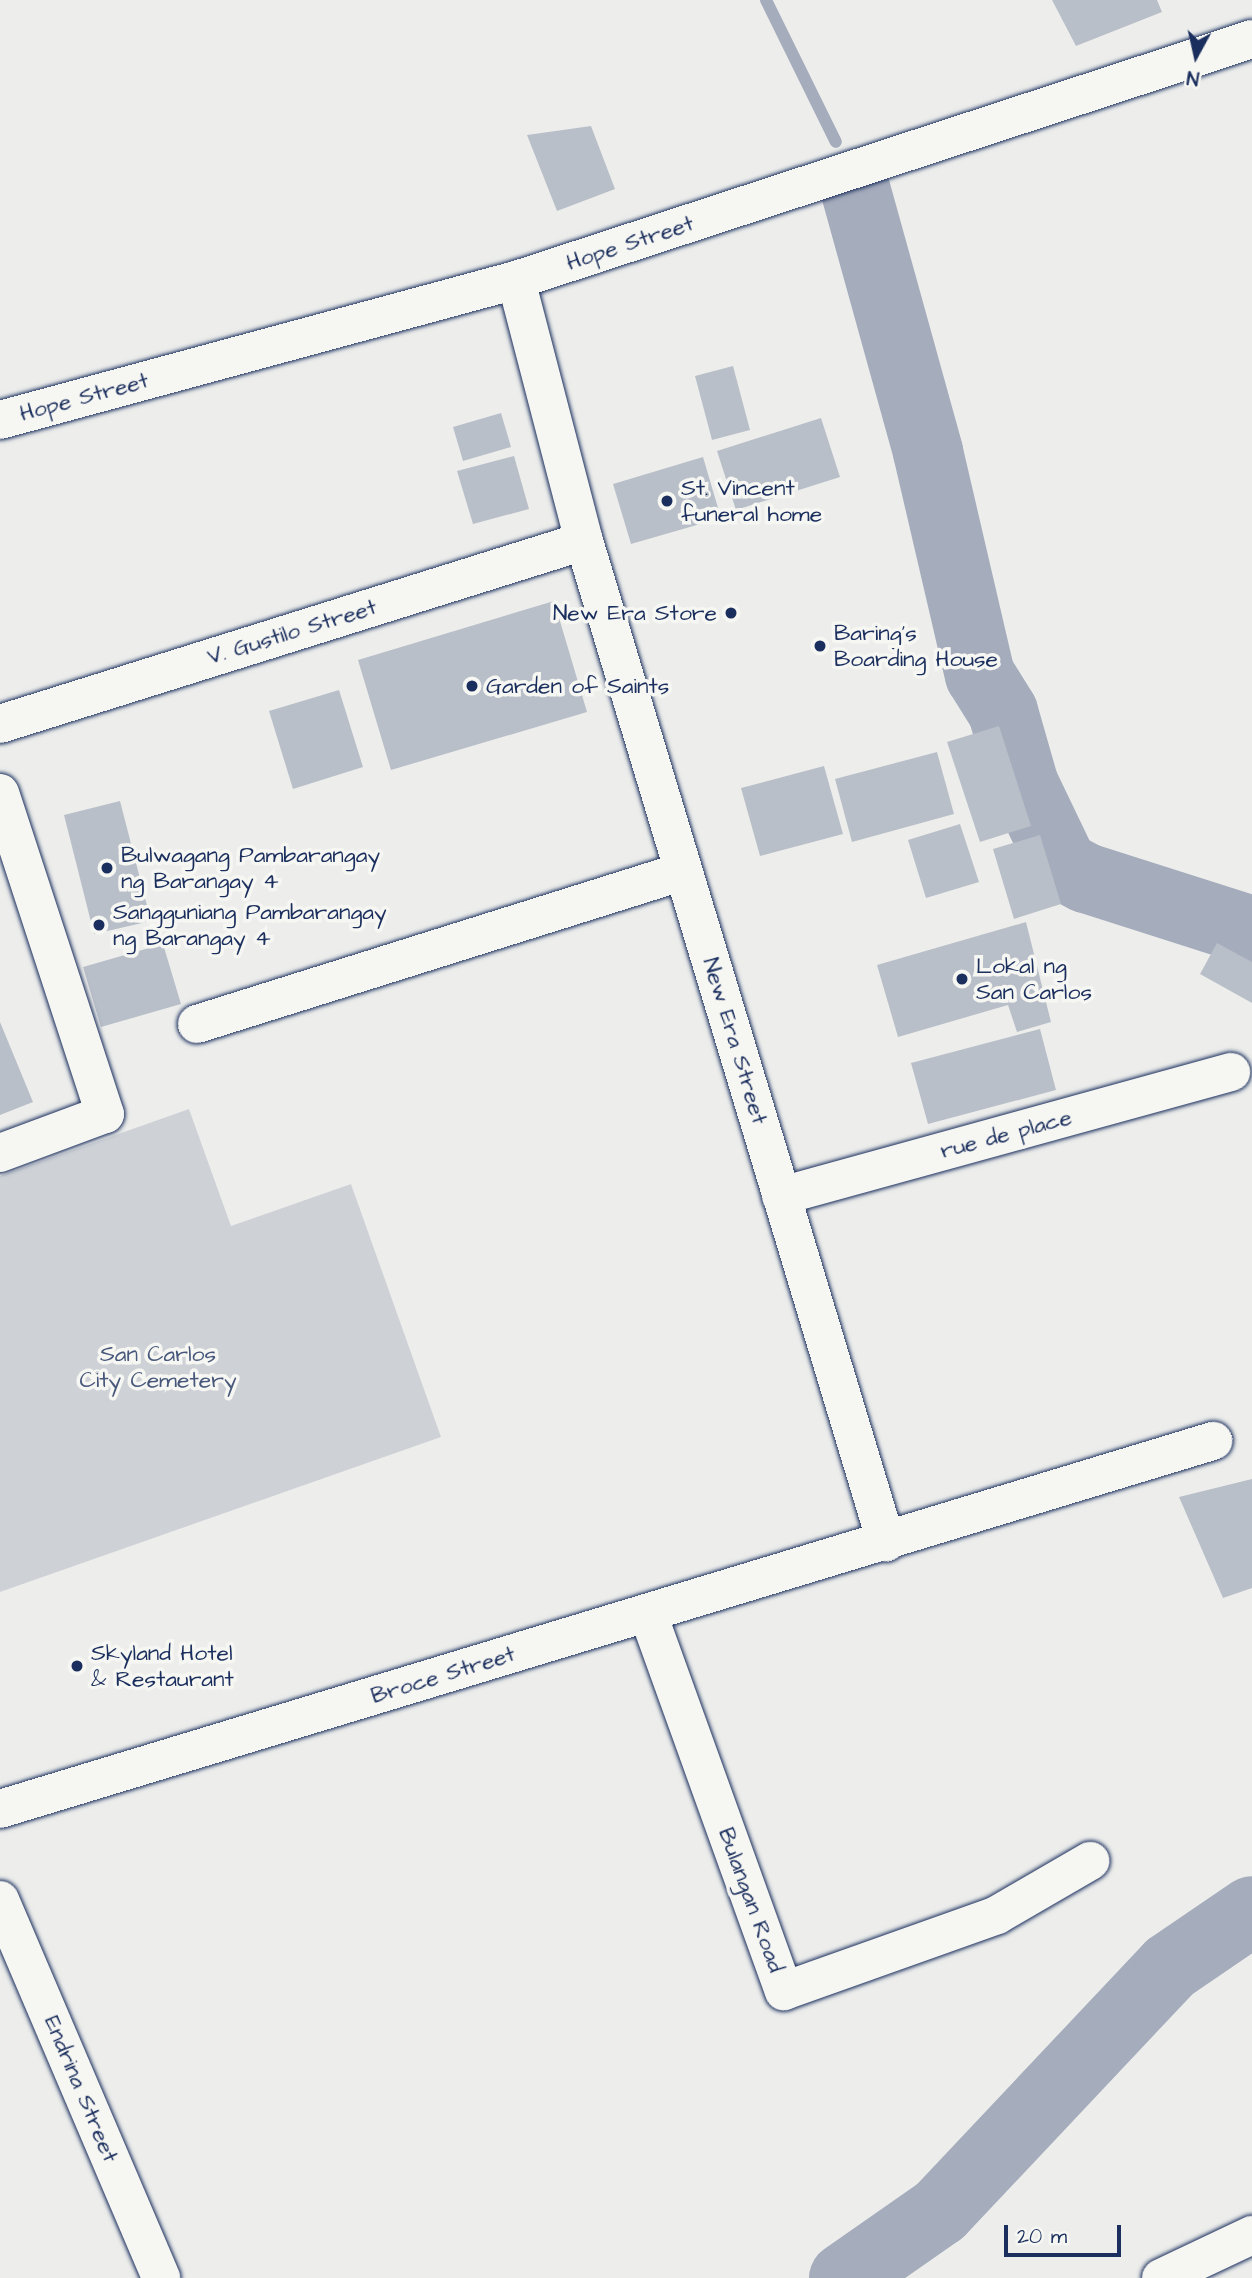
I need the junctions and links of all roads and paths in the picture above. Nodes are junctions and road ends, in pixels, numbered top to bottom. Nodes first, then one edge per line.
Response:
1 (1252, 39) edge
2 (516, 280) junction
3 (0, 420) edge
4 (584, 541) junction
5 (0, 724) edge
6 (0, 793) edge
7 (684, 871) junction
8 (197, 1024) dead end
9 (1231, 1072) dead end
10 (0, 1153) edge
11 (781, 1196) junction
12 (1213, 1441) dead end
13 (886, 1542) junction
14 (648, 1614) junction
15 (0, 1809) edge
16 (1090, 1861) dead end
17 (0, 1899) edge
18 (1252, 2235) edge
19 (162, 2278) edge
20 (1161, 2278) edge

1 - 2 main road, Hope Street
2 - 3 main road, Hope Street
2 - 4 main road, New Era Street
4 - 5 main road, V. Gustilo Street
4 - 7 main road, New Era Street
6 - 10 main road
7 - 8 main road
7 - 11 main road, New Era Street
9 - 11 main road, rue de place
11 - 13 main road, New Era Street
12 - 13 main road, Broce Street
13 - 14 main road, Broce Street
14 - 15 main road, Broce Street
14 - 16 main road, Bulangan Road
17 - 19 main road, Endrina Street
18 - 20 main road

